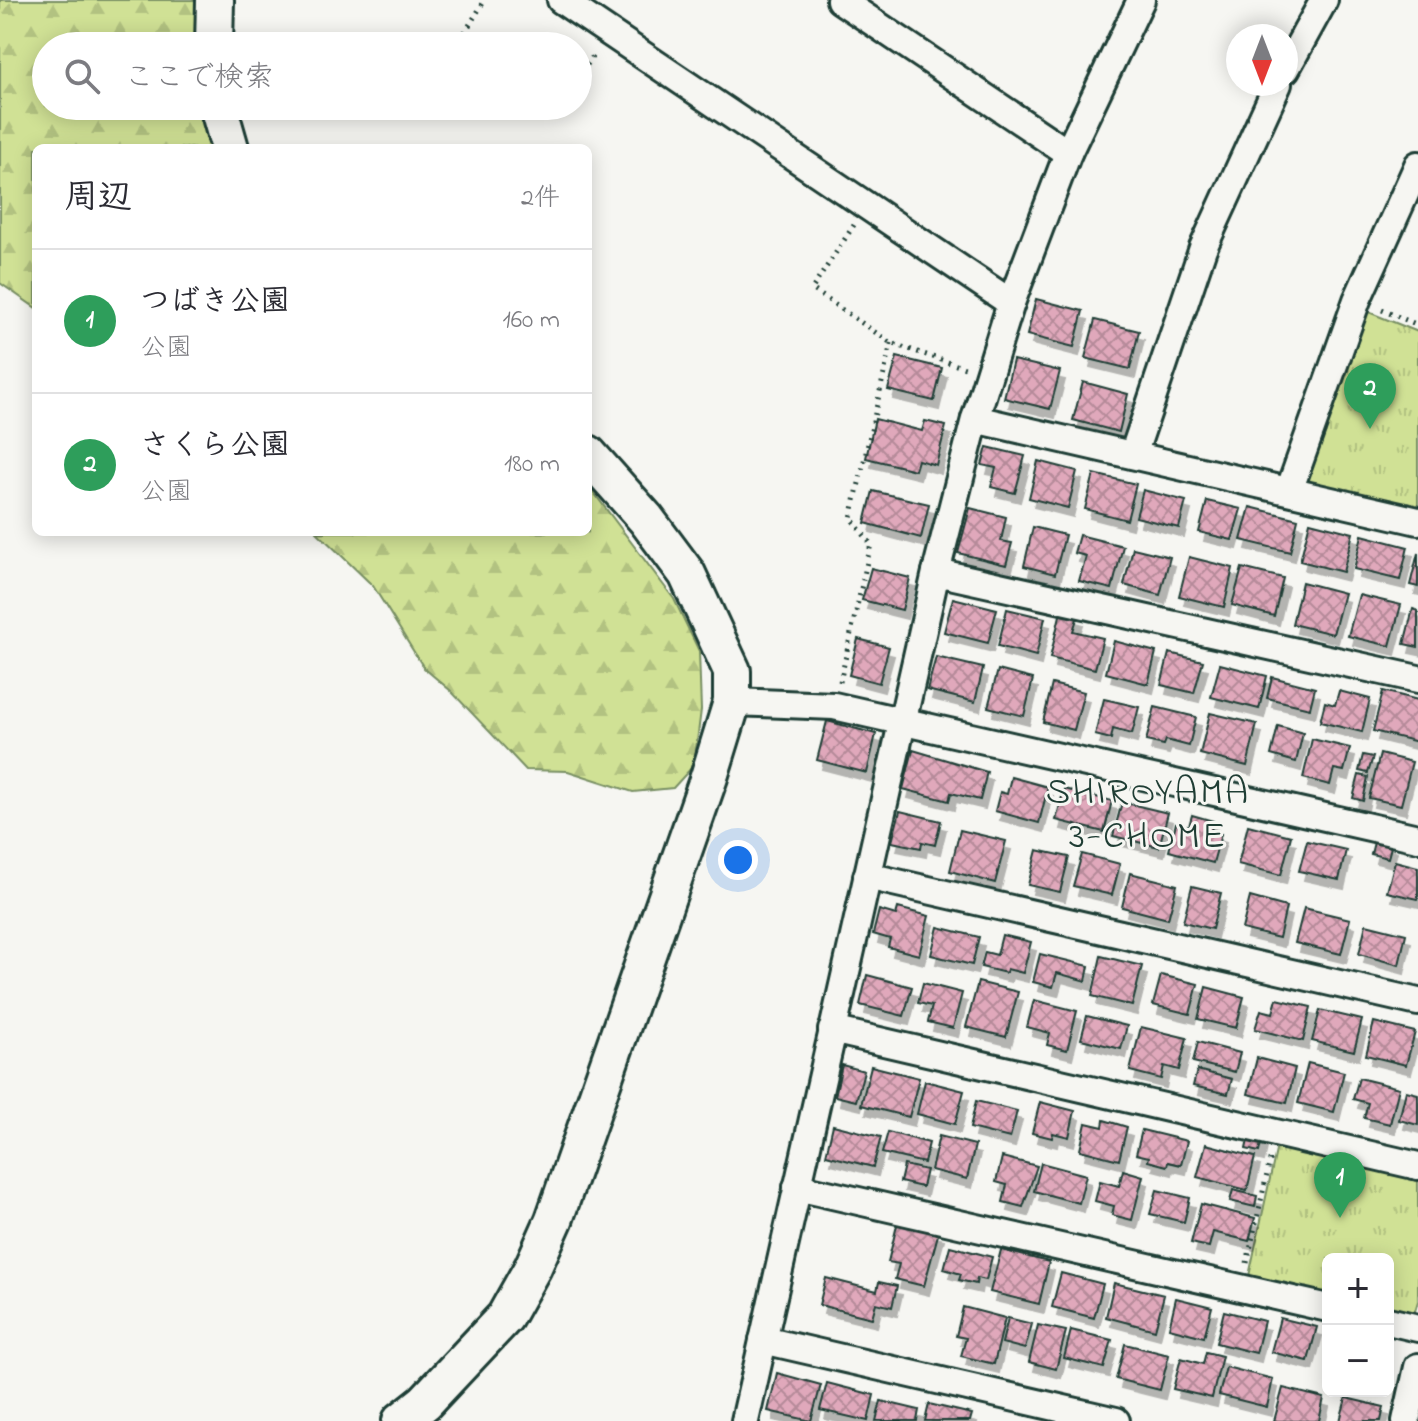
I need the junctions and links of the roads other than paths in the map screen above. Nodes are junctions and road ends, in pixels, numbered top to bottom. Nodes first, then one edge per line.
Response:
1 (215, 0) edge
2 (561, 0) edge
3 (840, 0) edge
4 (1324, 0) edge
5 (1130, 4) edge
6 (214, 32) edge
7 (1298, 47) edge
8 (1273, 96) edge
9 (222, 120) edge
10 (229, 144) edge
11 (1068, 153) junction
12 (1418, 165) edge
13 (1011, 303) junction
14 (975, 419) junction
15 (1133, 455) junction
16 (592, 458) edge
17 (1289, 491) junction
18 (1418, 521) edge
19 (936, 572) junction
20 (1418, 679) edge
21 (732, 702) junction
22 (902, 721) junction
23 (1418, 838) edge
24 (867, 876) junction
25 (1418, 1002) edge
26 (832, 1030) junction
27 (1418, 1166) edge
28 (797, 1187) junction
29 (1322, 1307) edge
30 (1394, 1322) edge
31 (1418, 1328) edge
32 (763, 1340) junction
33 (1418, 1367) edge
34 (401, 1421) edge
35 (745, 1421) edge
36 (1116, 1421) edge
37 (1406, 1421) edge

1 - 6 street
2 - 13 street
3 - 11 street
4 - 7 street
5 - 11 street
8 - 15 street
9 - 10 street
11 - 13 street
12 - 17 street
13 - 14 street
14 - 15 street
14 - 19 street
15 - 17 street
16 - 21 street
17 - 18 street
19 - 20 street
19 - 22 street
21 - 22 street
21 - 34 street
22 - 23 street
22 - 24 street
24 - 25 street
24 - 26 street
26 - 27 street
26 - 28 street
28 - 29 street
28 - 32 street
30 - 31 street
32 - 35 street
32 - 36 street
33 - 37 street

